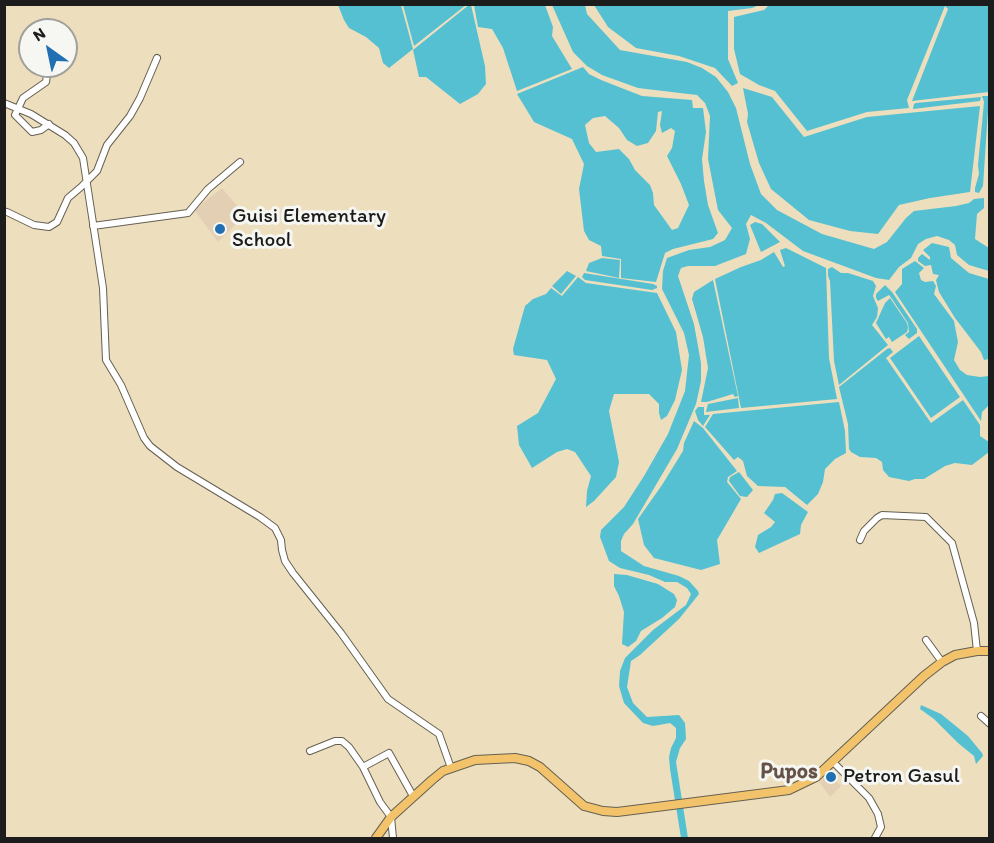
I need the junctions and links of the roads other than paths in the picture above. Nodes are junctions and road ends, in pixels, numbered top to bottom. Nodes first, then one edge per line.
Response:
1 (157, 58) dead end
2 (45, 78) edge
3 (4, 103) edge
4 (17, 108) junction
5 (49, 124) junction
6 (240, 162) dead end
7 (87, 181) junction
8 (7, 212) dead end
9 (93, 226) junction
10 (860, 540) dead end
11 (926, 640) dead end
12 (976, 651) junction
13 (990, 651) edge
14 (942, 662) junction
15 (981, 716) dead end
16 (990, 724) edge
17 (310, 752) dead end
18 (833, 762) junction
19 (363, 767) junction
20 (451, 768) junction
21 (413, 796) junction
22 (391, 818) junction
23 (375, 838) edge
24 (393, 838) edge
25 (875, 838) edge

1 - 7 street
2 - 4 street
3 - 4 street
4 - 5 street
4 - 5 street
5 - 7 street
6 - 9 street
7 - 8 street
7 - 9 street
9 - 20 street
10 - 12 street
11 - 14 street
12 - 13 main road
12 - 14 main road
14 - 18 main road
15 - 16 street
17 - 19 street
18 - 20 main road
18 - 25 street
19 - 21 street
19 - 22 street
20 - 21 main road
21 - 22 main road
22 - 23 main road
22 - 24 street

